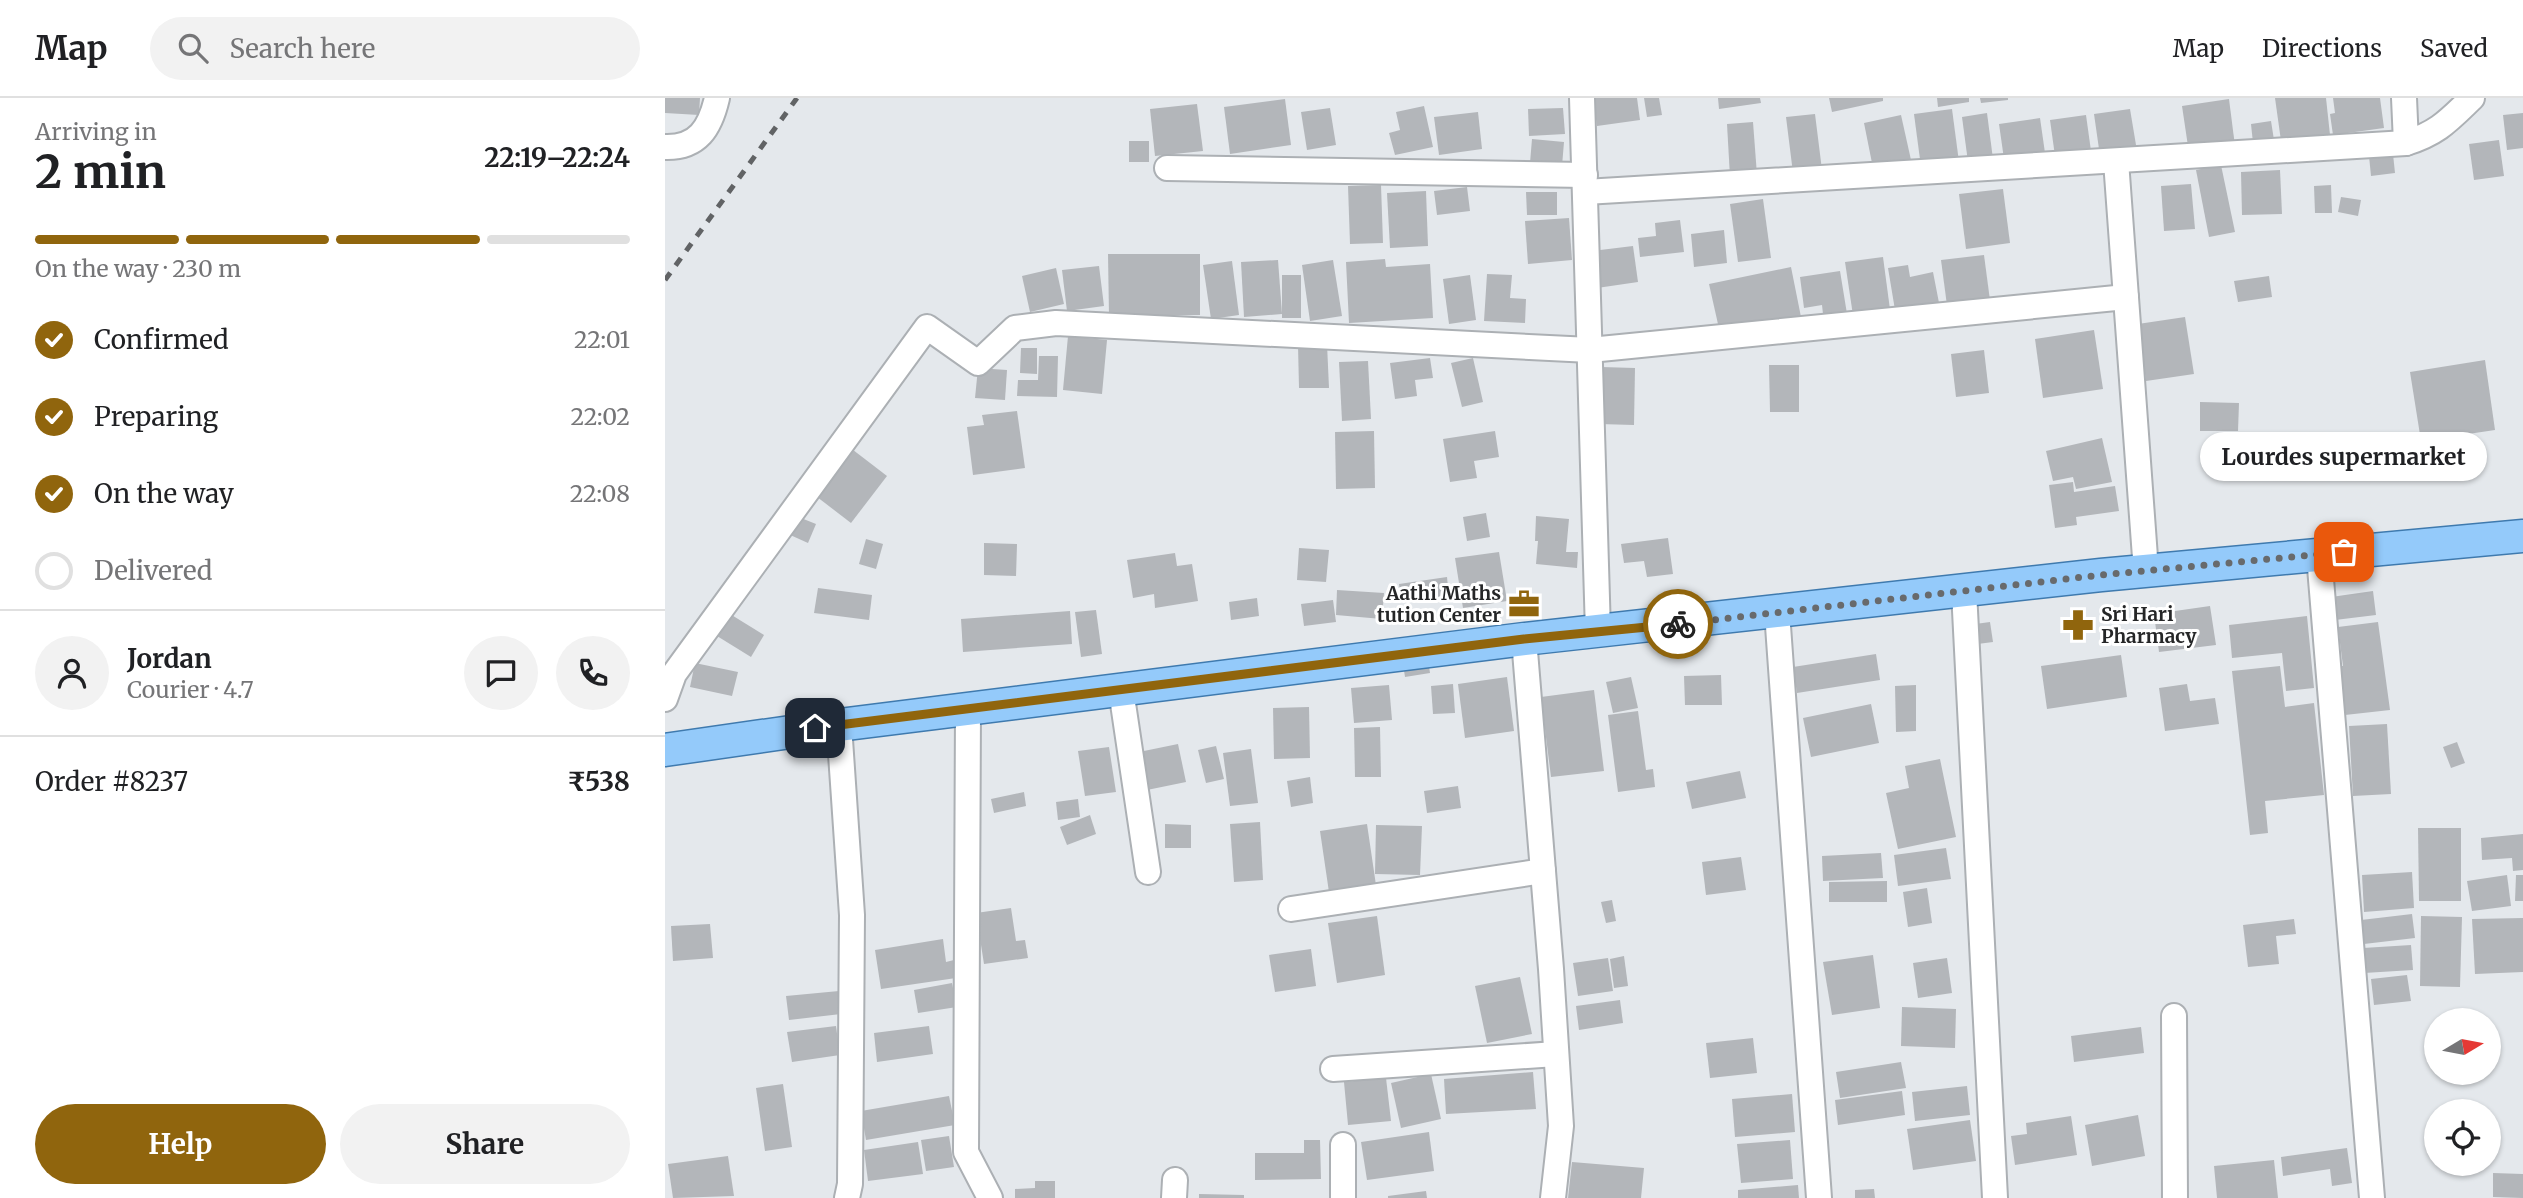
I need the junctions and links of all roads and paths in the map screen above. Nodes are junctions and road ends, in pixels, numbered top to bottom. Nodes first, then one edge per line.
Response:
1 (717, 98) edge
2 (1582, 98) edge
3 (2404, 98) edge
4 (2472, 98) edge
5 (2406, 143) junction
6 (665, 147) edge
7 (2116, 161) junction
8 (1167, 168) dead end
9 (1585, 184) junction
10 (2126, 297) junction
11 (1590, 350) junction
12 (2523, 536) edge
13 (2319, 555) junction
14 (2146, 571) junction
15 (1964, 591) junction
16 (1777, 612) junction
17 (1598, 632) junction
18 (1524, 639) junction
19 (1121, 690) junction
20 (665, 699) edge
21 (968, 709) junction
22 (839, 725) junction
23 (665, 750) edge
24 (1543, 871) junction
25 (1148, 873) dead end
26 (1291, 909) dead end
27 (2174, 1016) dead end
28 (1556, 1054) junction
29 (1333, 1069) dead end
30 (1343, 1145) dead end
31 (847, 1198) edge
32 (990, 1198) edge
33 (1343, 1198) edge
34 (1553, 1198) edge
35 (1819, 1198) edge
36 (1995, 1198) edge
37 (2175, 1198) edge
38 (2372, 1198) edge

1 - 6 street
2 - 9 street
3 - 5 street
4 - 5 street
5 - 7 street
7 - 9 street
7 - 10 street
8 - 9 street
9 - 11 street
10 - 11 street
10 - 14 street
11 - 17 street
11 - 20 street
12 - 13 main road
13 - 14 main road
13 - 38 street
14 - 15 main road
15 - 16 main road
15 - 36 street
16 - 17 main road
16 - 35 street
17 - 18 main road
18 - 19 main road
18 - 24 street
19 - 21 main road
19 - 25 street
21 - 22 main road
21 - 32 street
22 - 23 main road
22 - 31 street
24 - 26 street
24 - 28 street
27 - 37 street
28 - 29 street
28 - 34 street
30 - 33 street

